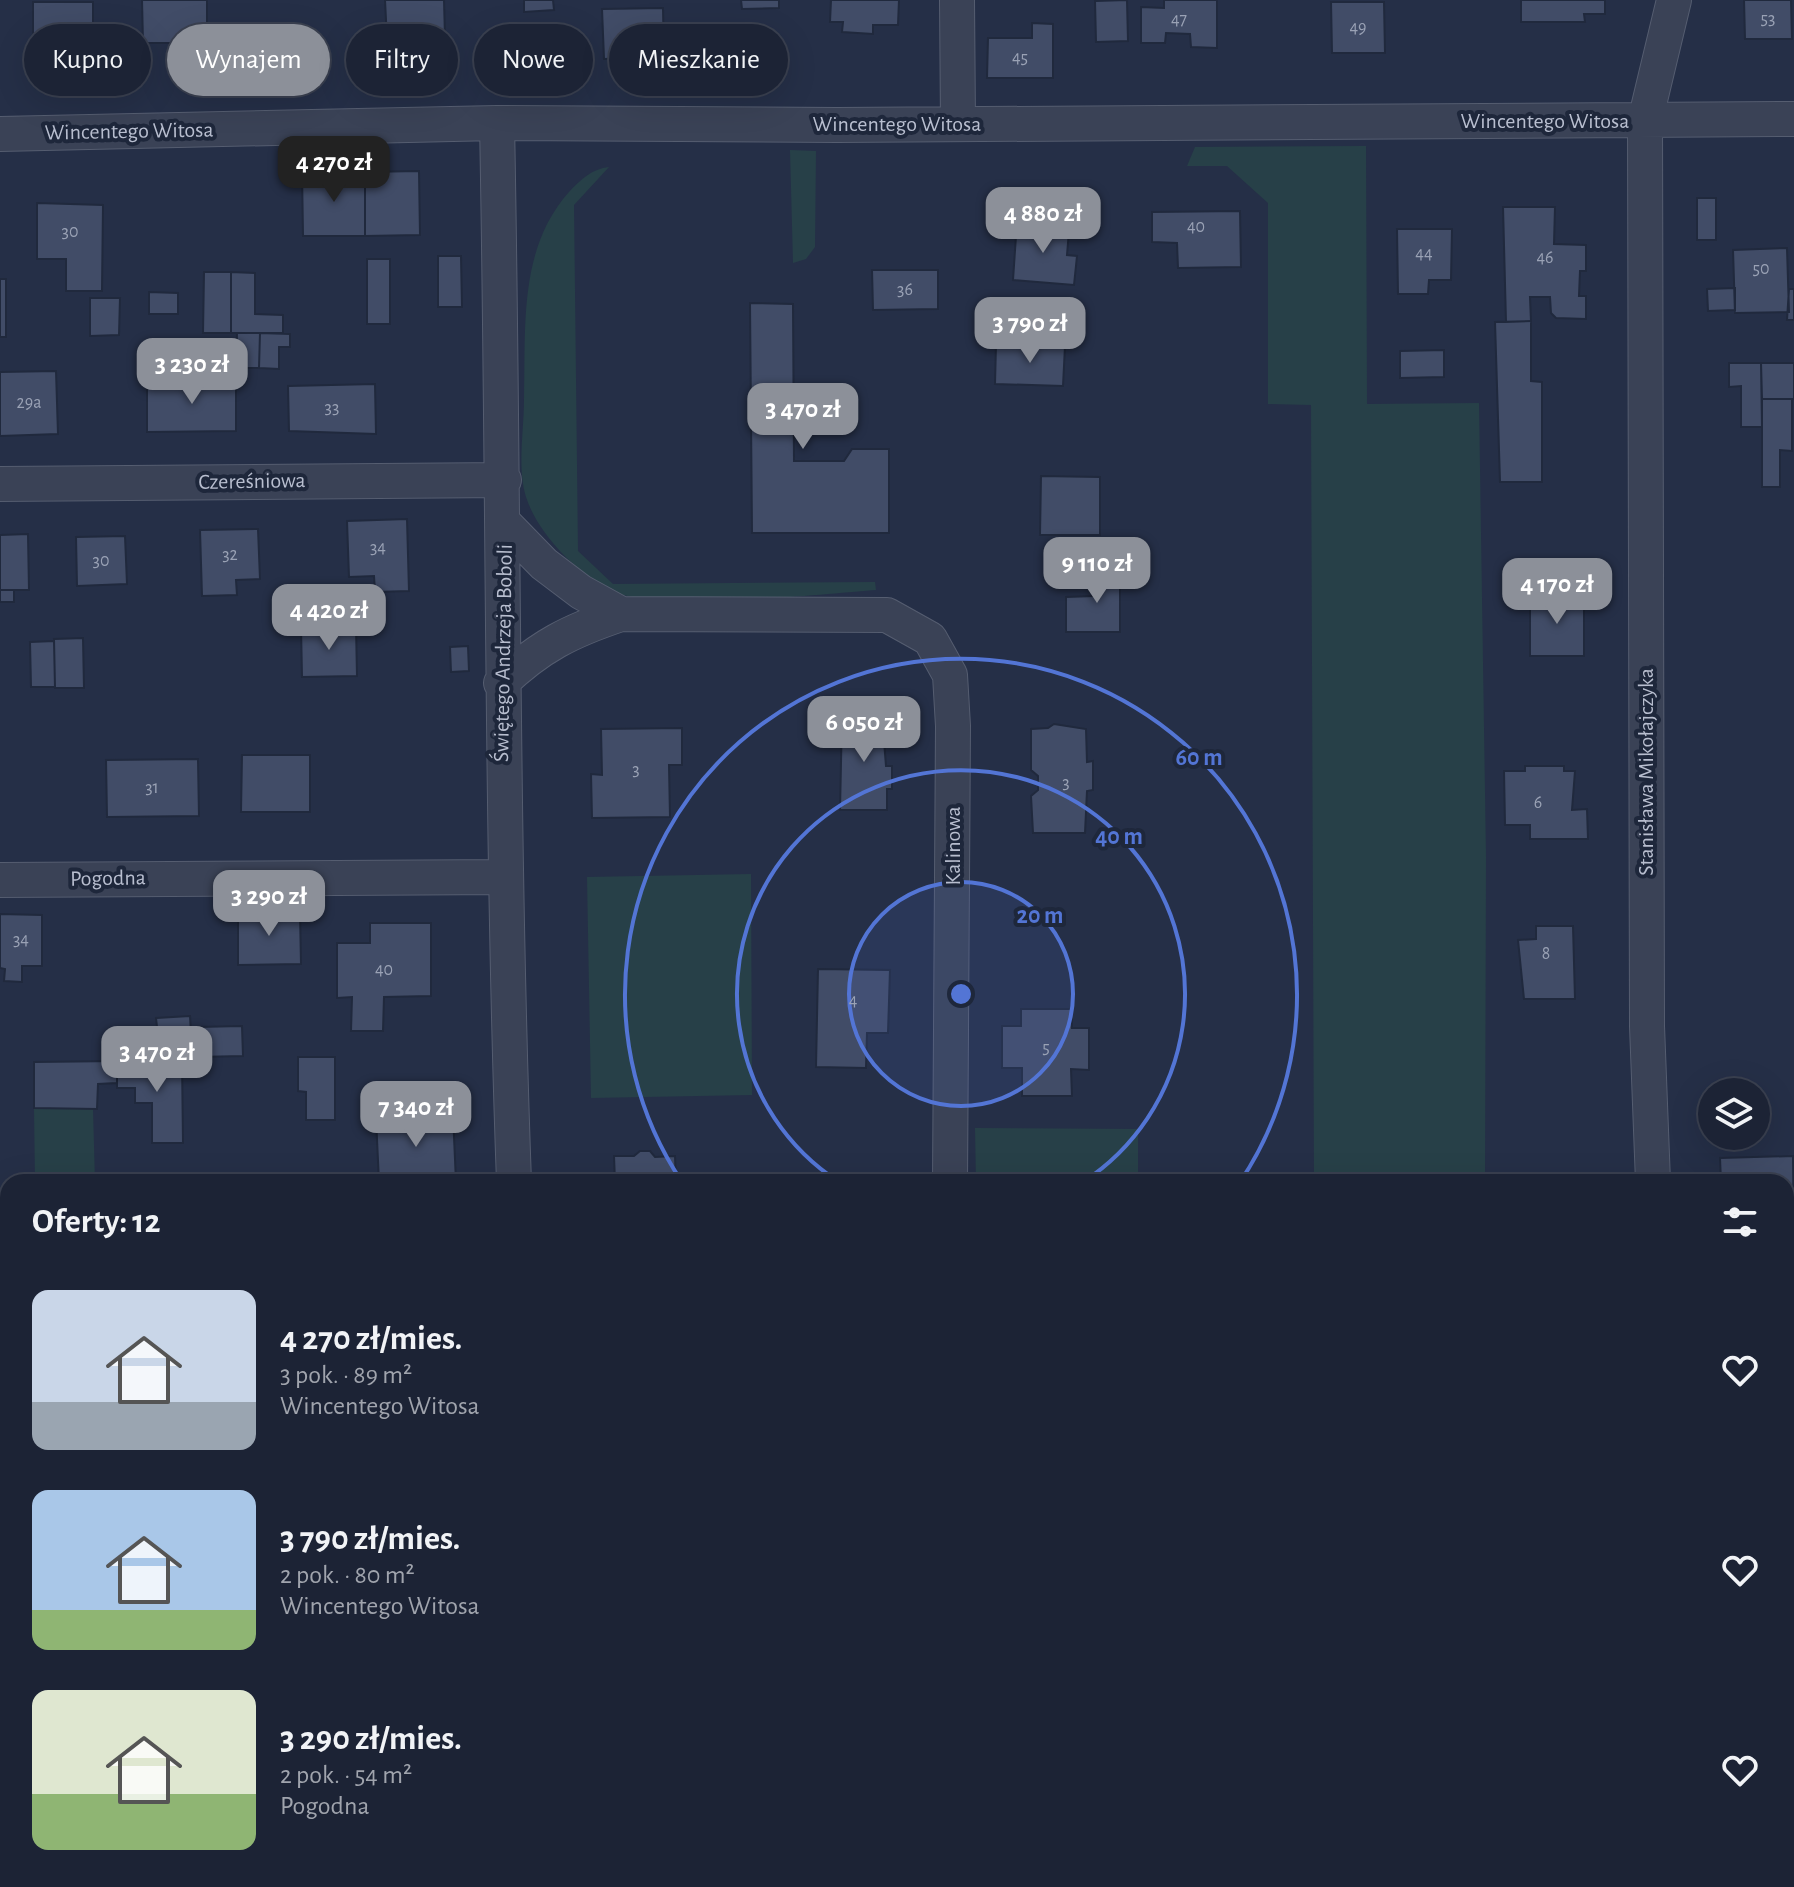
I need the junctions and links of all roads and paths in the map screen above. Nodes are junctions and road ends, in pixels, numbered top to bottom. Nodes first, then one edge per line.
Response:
1 (957, 0) edge
2 (1674, 0) edge
3 (1794, 119) edge
4 (1645, 121) junction
5 (497, 123) junction
6 (958, 123) junction
7 (0, 134) edge
8 (504, 480) junction
9 (0, 484) edge
10 (504, 523) junction
11 (621, 614) junction
12 (501, 683) junction
13 (504, 877) junction
14 (0, 880) edge
15 (514, 1174) edge
16 (950, 1174) edge
17 (1653, 1174) edge

1 - 6 street
2 - 4 street, Stanisława Mikołajczyka
3 - 4 street, Wincentego Witosa
4 - 6 street, Wincentego Witosa
4 - 17 street, Stanisława Mikołajczyka
5 - 6 street, Wincentego Witosa
5 - 7 street, Wincentego Witosa
5 - 8 street, Świętego Andrzeja Boboli
8 - 9 street, Czereśniowa
8 - 10 street, Świętego Andrzeja Boboli
10 - 11 street
10 - 12 street, Świętego Andrzeja Boboli
11 - 12 street, Kalinowa
11 - 16 street, Kalinowa
12 - 13 street, Świętego Andrzeja Boboli
13 - 14 street, Pogodna
13 - 15 street, Świętego Andrzeja Boboli

